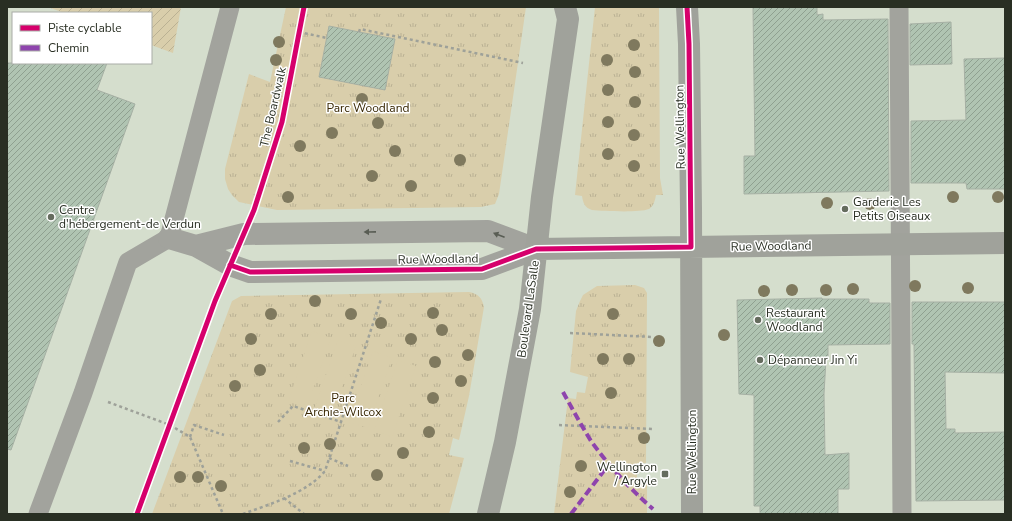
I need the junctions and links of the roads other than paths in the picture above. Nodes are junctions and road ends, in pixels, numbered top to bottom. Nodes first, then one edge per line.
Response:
1 (230, 7) edge
2 (687, 7) edge
3 (899, 7) edge
4 (569, 11) edge
5 (169, 238) junction
6 (1005, 243) edge
7 (900, 244) junction
8 (196, 246) junction
9 (691, 247) junction
10 (536, 249) junction
11 (38, 514) edge
12 (488, 514) edge
13 (692, 514) edge
14 (902, 514) edge

1 - 5 lane
2 - 9 main road, Rue Wellington
3 - 7 lane
4 - 10 main road, Boulevard LaSalle
5 - 8 street, Rue Woodland
5 - 11 lane
6 - 7 main road, Rue Woodland
7 - 9 main road, Rue Woodland
7 - 14 lane
10 -> 8 street, Rue Woodland
8 - 10 street, Rue Woodland
9 - 10 main road, Rue Woodland
9 - 13 main road, Rue Wellington
10 - 12 main road, Boulevard LaSalle

